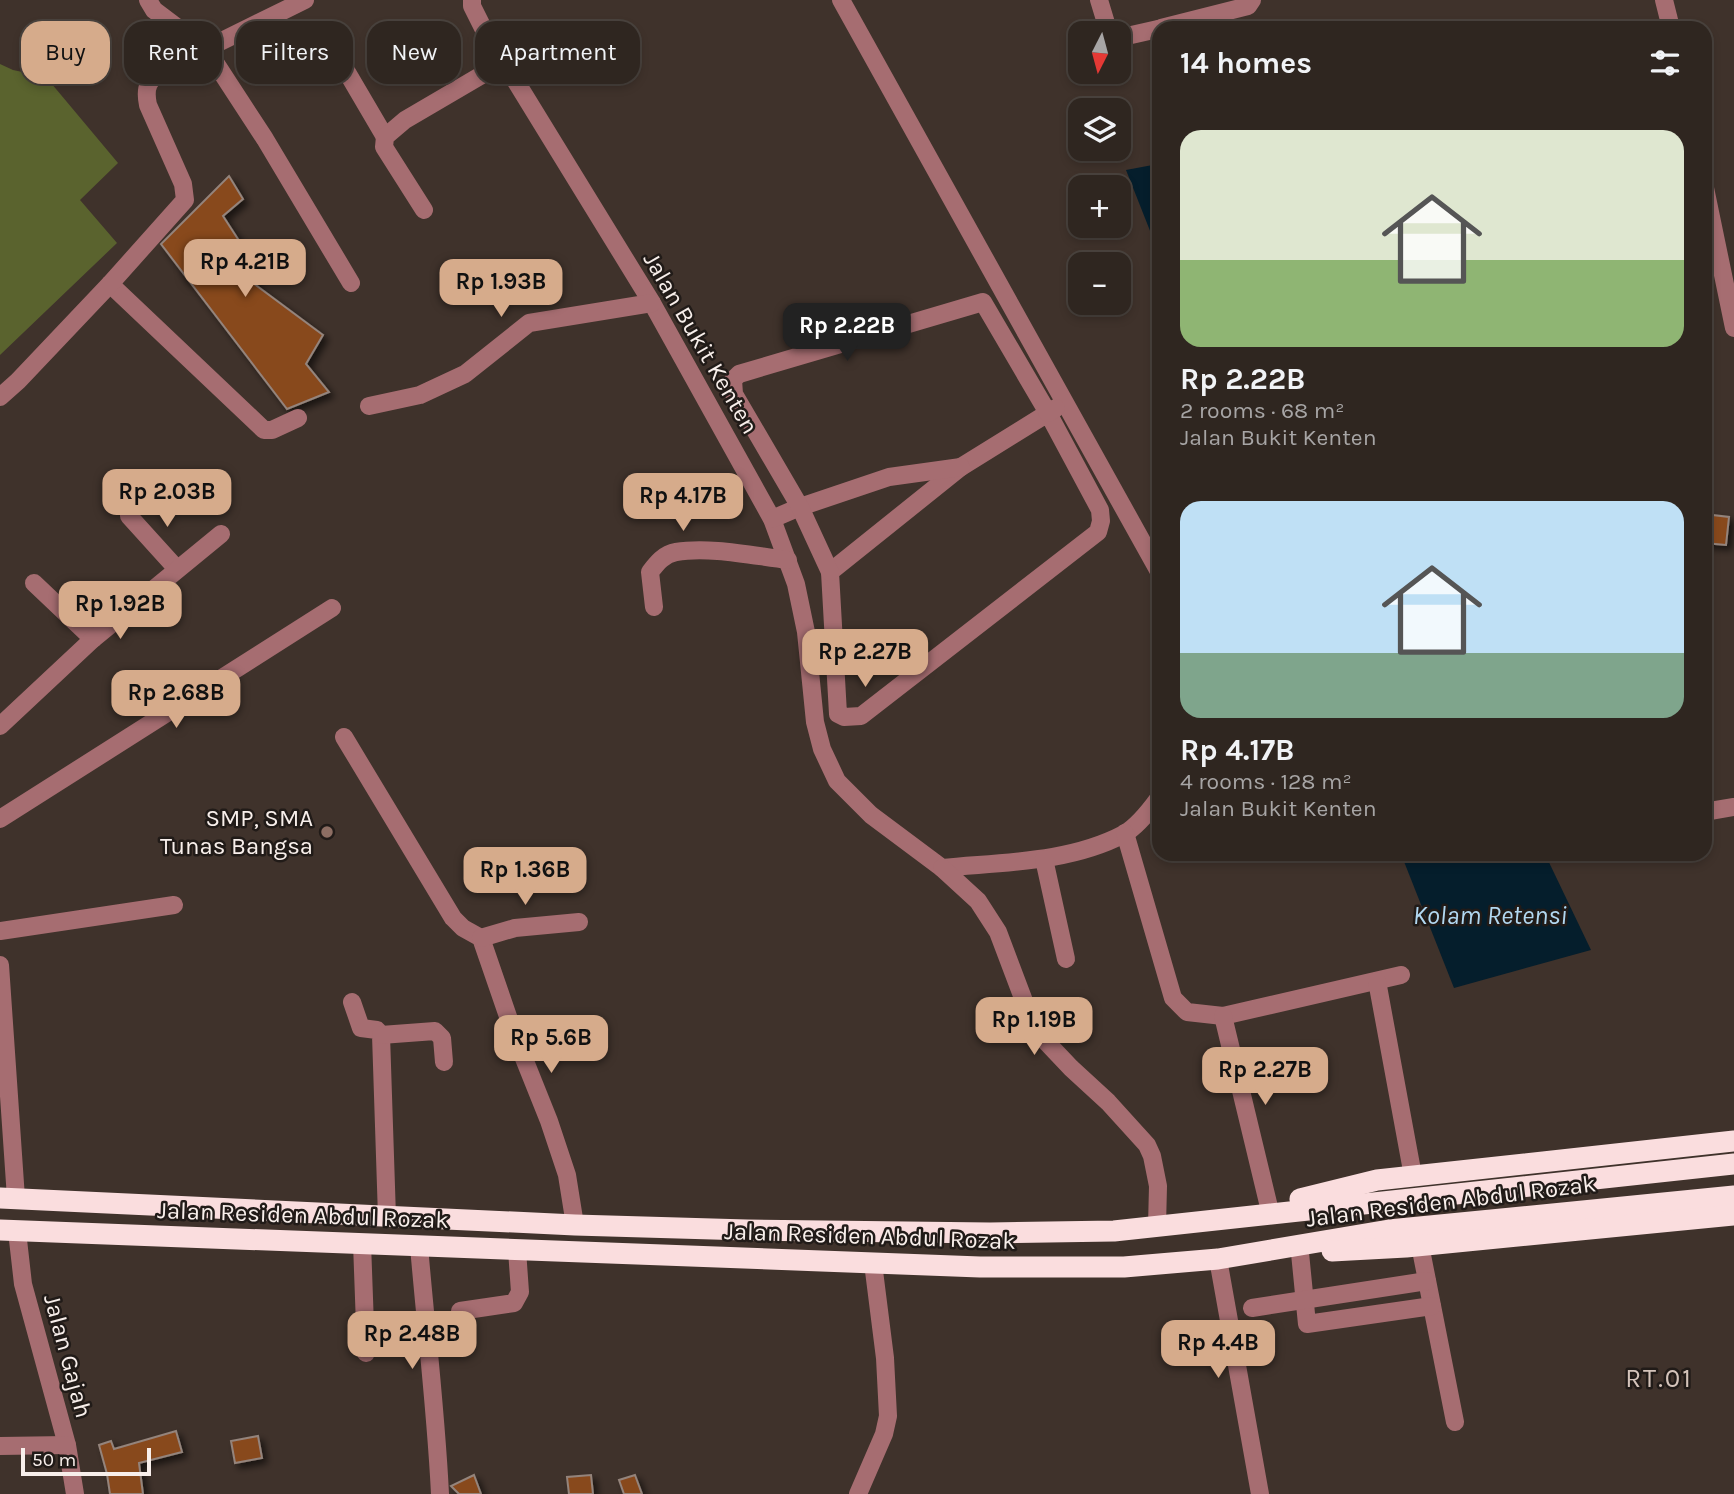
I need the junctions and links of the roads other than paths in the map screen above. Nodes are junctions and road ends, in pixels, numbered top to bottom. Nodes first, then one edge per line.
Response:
1 (148, 0) edge
2 (304, 0) edge
3 (472, 0) edge
4 (841, 0) edge
5 (1099, 0) edge
6 (1251, 0) edge
7 (1664, 0) edge
8 (169, 21) edge
9 (480, 21) edge
10 (1105, 21) edge
11 (1188, 21) edge
12 (1669, 21) edge
13 (1152, 30) edge
14 (1131, 35) edge
15 (222, 42) edge
16 (222, 73) edge
17 (475, 79) edge
18 (353, 82) edge
19 (148, 84) edge
20 (518, 84) edge
21 (385, 137) junction
22 (424, 210) dead end
23 (1712, 222) edge
24 (351, 283) dead end
25 (110, 284) junction
26 (652, 303) junction
27 (1734, 328) edge
28 (0, 397) edge
29 (1066, 404) junction
30 (369, 406) dead end
31 (1048, 412) junction
32 (298, 418) dead end
33 (961, 467) junction
34 (800, 507) junction
35 (129, 516) dead end
36 (772, 519) junction
37 (221, 534) dead end
38 (1152, 559) edge
39 (788, 560) junction
40 (177, 569) junction
41 (830, 572) junction
42 (34, 583) dead end
43 (654, 607) dead end
44 (332, 608) dead end
45 (93, 639) junction
46 (0, 726) edge
47 (344, 737) dead end
48 (1152, 805) edge
49 (1734, 807) edge
50 (1712, 811) edge
51 (0, 819) edge
52 (1125, 833) junction
53 (1044, 859) junction
54 (942, 868) junction
55 (174, 905) dead end
56 (579, 922) dead end
57 (0, 931) edge
58 (481, 938) junction
59 (1066, 959) dead end
60 (0, 965) edge
61 (1401, 975) dead end
62 (1377, 981) junction
63 (352, 1002) dead end
64 (1223, 1016) junction
65 (2, 1028) edge
66 (381, 1035) junction
67 (444, 1062) dead end
68 (1734, 1141) edge
69 (7, 1158) edge
70 (1734, 1164) edge
71 (1413, 1176) junction
72 (1734, 1196) edge
73 (8, 1198) edge
74 (1269, 1207) junction
75 (1734, 1215) edge
76 (387, 1217) junction
77 (1227, 1218) junction
78 (575, 1225) junction
79 (1157, 1226) junction
80 (9, 1231) edge
81 (362, 1243) junction
82 (1420, 1245) junction
83 (419, 1246) junction
84 (517, 1250) junction
85 (1300, 1254) junction
86 (1242, 1256) junction
87 (1217, 1259) junction
88 (873, 1263) junction
89 (1427, 1281) junction
90 (1304, 1299) junction
91 (1432, 1306) junction
92 (1252, 1308) dead end
93 (460, 1311) dead end
94 (366, 1353) dead end
95 (1455, 1422) dead end
96 (67, 1445) junction
97 (0, 1446) edge
98 (75, 1494) edge
99 (440, 1494) edge
100 (858, 1494) edge
101 (1260, 1494) edge

1 - 8 street
2 - 15 street
3 - 9 street, Jalan Bukit Kenten
4 - 29 street
5 - 10 street
6 - 11 street
7 - 12 street
13 - 14 street
16 - 24 street
17 - 21 street
18 - 21 street
19 - 25 street
20 - 26 street, Jalan Bukit Kenten
21 - 22 street
23 - 27 street
25 - 28 street
25 - 32 street
26 - 30 street
26 - 36 street, Jalan Bukit Kenten
29 - 31 street
29 - 38 street
31 - 33 street
31 - 34 street
31 - 41 street
33 - 34 street
33 - 41 street
34 - 36 street
34 - 41 street
35 - 40 street
36 - 39 street, Jalan Bukit Kenten
37 - 40 street
39 - 43 street
39 - 54 street, Jalan Bukit Kenten
40 - 45 street
42 - 45 street
44 - 51 street
45 - 46 street
47 - 58 street
48 - 52 street
49 - 50 street
52 - 53 street
52 - 64 street
53 - 54 street
53 - 59 street
54 - 79 street, Jalan Bukit Kenten
55 - 57 street
56 - 58 street
58 - 78 street
60 - 65 street
61 - 62 street
62 - 64 street
62 - 71 street
63 - 66 street
64 - 74 street
65 - 69 street
66 - 67 street
66 - 76 street
68 - 71 highway
69 - 73 street
70 - 77 highway, Jalan Residen Abdul Rozak
71 - 74 highway
72 - 86 highway, Jalan Residen Abdul Rozak
73 - 76 highway, Jalan Residen Abdul Rozak
74 - 77 highway
75 - 82 highway
76 - 78 highway, Jalan Residen Abdul Rozak
77 - 79 highway, Jalan Residen Abdul Rozak
78 - 79 highway, Jalan Residen Abdul Rozak
80 - 81 highway, Jalan Residen Abdul Rozak
80 - 96 street, Jalan Gajah
81 - 83 highway, Jalan Residen Abdul Rozak
81 - 94 street
82 - 85 highway
82 - 89 street
83 - 84 highway, Jalan Residen Abdul Rozak
83 - 99 street
84 - 88 highway, Jalan Residen Abdul Rozak
84 - 93 street
85 - 86 highway
85 - 90 street
86 - 87 highway, Jalan Residen Abdul Rozak
87 - 88 highway, Jalan Residen Abdul Rozak
87 - 101 street
88 - 100 street
89 - 90 street
89 - 91 street
90 - 91 street
90 - 92 street
91 - 95 street
96 - 97 street
96 - 98 street, Jalan Gajah

